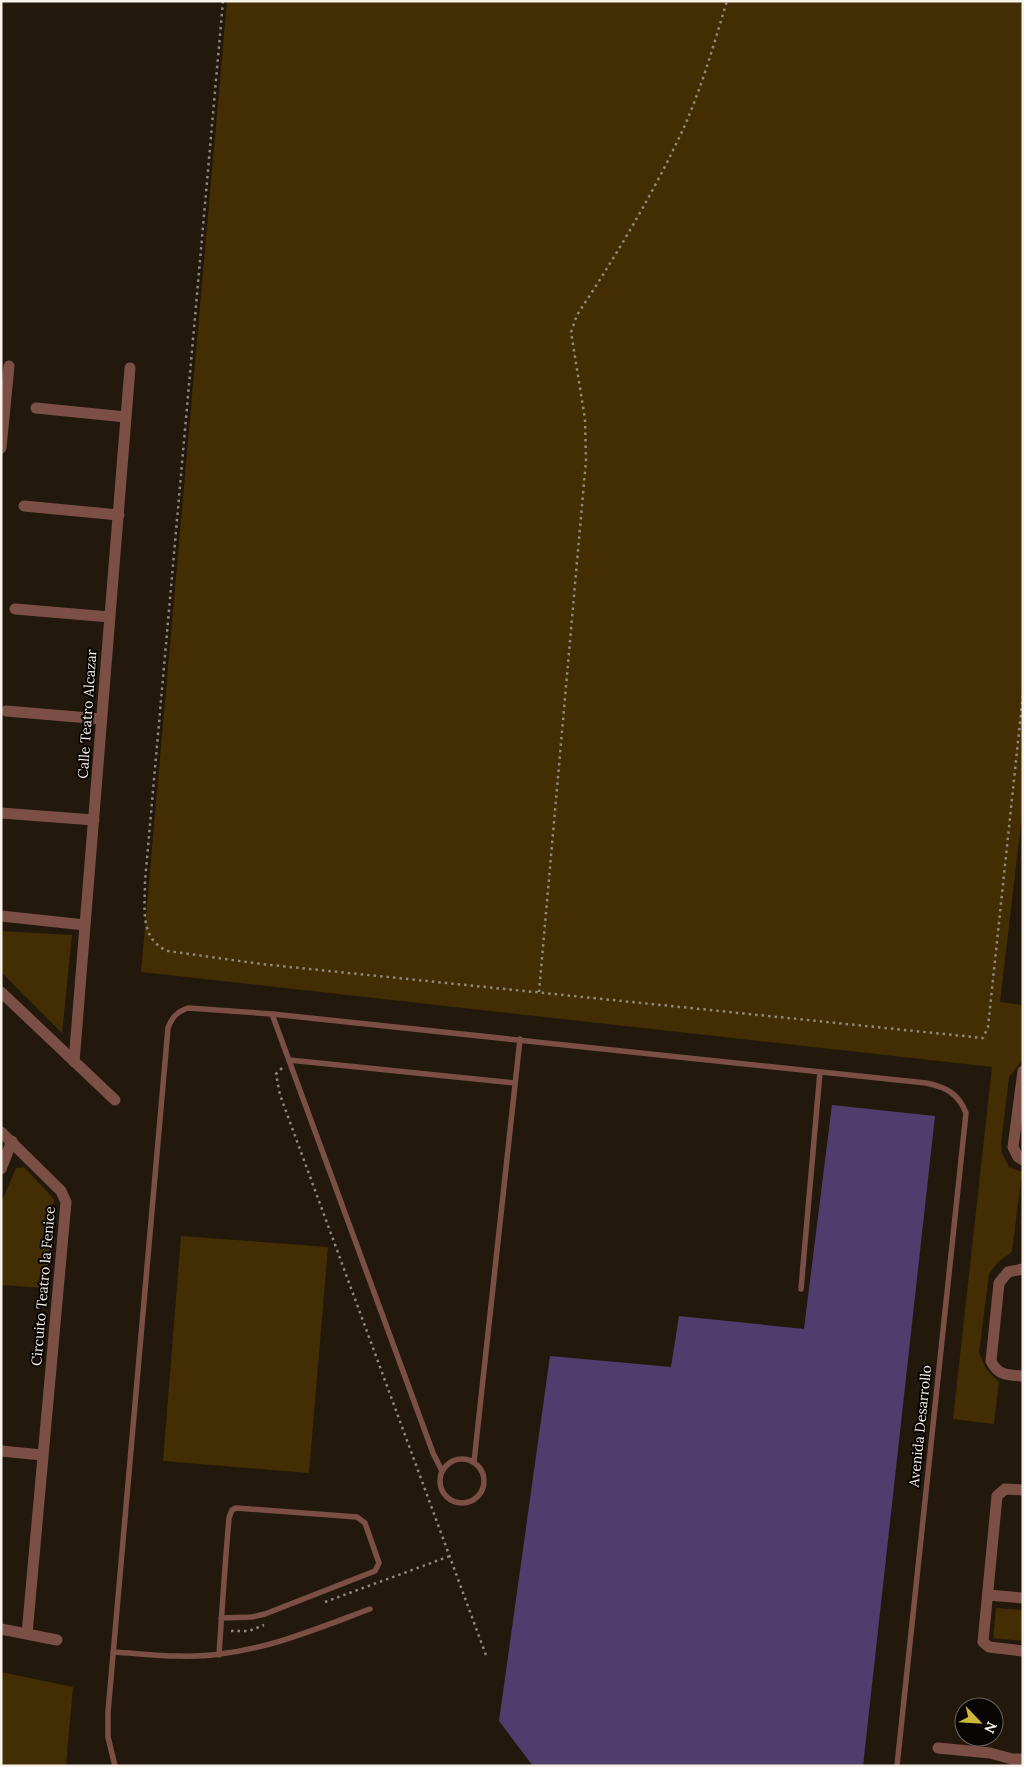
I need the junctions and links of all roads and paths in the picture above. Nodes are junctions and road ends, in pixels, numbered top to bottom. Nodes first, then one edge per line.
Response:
1 (223, 1) edge
2 (727, 1) edge
3 (9, 366) dead end
4 (130, 368) dead end
5 (36, 408) dead end
6 (126, 417) junction
7 (1, 448) edge
8 (24, 506) dead end
9 (119, 515) junction
10 (16, 609) dead end
11 (110, 617) junction
12 (1023, 694) edge
13 (6, 711) dead end
14 (101, 719) junction
15 (1, 813) edge
16 (94, 820) junction
17 (1, 916) edge
18 (85, 925) junction
19 (1, 992) edge
20 (539, 992) junction
21 (272, 1014) junction
22 (520, 1040) junction
23 (289, 1060) junction
24 (74, 1062) junction
25 (1023, 1071) edge
26 (820, 1072) junction
27 (515, 1083) junction
28 (115, 1100) dead end
29 (1, 1132) edge
30 (12, 1141) junction
31 (1023, 1160) edge
32 (1, 1169) edge
33 (1023, 1269) edge
34 (801, 1289) dead end
35 (1023, 1376) edge
36 (1, 1451) edge
37 (42, 1455) junction
38 (474, 1462) junction
39 (442, 1471) junction
40 (1023, 1490) edge
41 (988, 1594) junction
42 (1023, 1598) edge
43 (370, 1609) dead end
44 (221, 1618) junction
45 (1, 1629) edge
46 (27, 1634) junction
47 (57, 1640) dead end
48 (1023, 1651) edge
49 (113, 1652) junction
50 (219, 1654) junction
51 (487, 1658) dead end
52 (938, 1748) dead end
53 (1016, 1761) edge
54 (115, 1766) edge
55 (897, 1766) edge

1 - 20 path
2 - 20 path
3 - 7 street
4 - 6 street, Calle Teatro Alcazar
5 - 6 street
6 - 9 street, Calle Teatro Alcazar
8 - 9 street
9 - 11 street, Calle Teatro Alcazar
10 - 11 street
11 - 14 street, Calle Teatro Alcazar
12 - 20 path
13 - 14 street
14 - 16 street, Calle Teatro Alcazar
15 - 16 street
16 - 18 street, Calle Teatro Alcazar
17 - 18 street
18 - 24 street, Calle Teatro Alcazar
19 - 24 street
21 - 22 lane
21 - 23 lane
21 - 49 lane
22 - 26 lane
22 - 27 lane
23 - 27 lane
23 - 39 lane
23 - 51 path
24 - 28 street
25 - 31 street
26 - 34 lane
26 - 55 lane, Avenida Desarrollo
27 - 38 lane
29 - 30 street, Circuito Teatro la Fenice
30 - 32 street
30 - 37 street, Circuito Teatro la Fenice
33 - 35 street
36 - 37 street
37 - 46 street, Circuito Teatro la Fenice
38 - 39 lane
38 - 39 lane
40 - 41 street
41 - 42 street
41 - 48 street
43 - 50 lane
44 - 44 lane
44 - 50 lane
45 - 46 street
46 - 47 street
49 - 50 lane
49 - 54 lane
52 - 53 street

